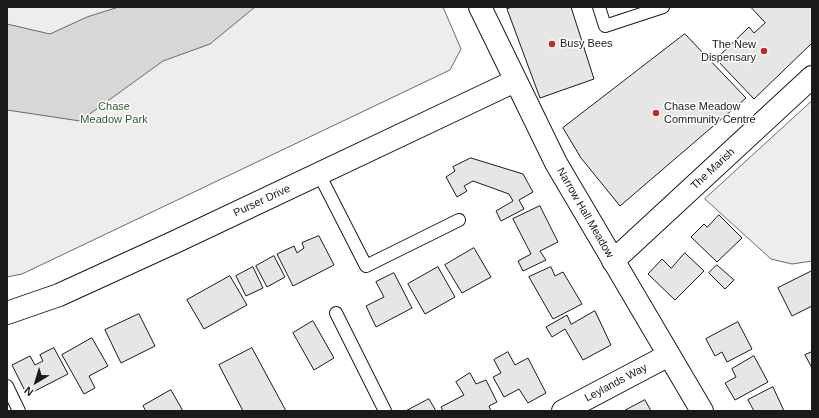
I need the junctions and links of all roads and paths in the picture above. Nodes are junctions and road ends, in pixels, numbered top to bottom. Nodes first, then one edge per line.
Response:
1 (480, 7) edge
2 (599, 7) edge
3 (663, 7) edge
4 (812, 77) edge
5 (515, 81) junction
6 (319, 174) junction
7 (459, 220) dead end
8 (613, 261) junction
9 (7, 313) edge
10 (336, 313) dead end
11 (669, 355) junction
12 (7, 386) edge
13 (19, 411) edge
14 (385, 411) edge
15 (563, 411) edge
16 (702, 411) edge

1 - 5 street, Narrow Hall Meadow
2 - 3 lane
4 - 8 street, The Marish
5 - 6 street, Purser Drive
5 - 8 street, Narrow Hall Meadow
6 - 7 lane
6 - 9 street, Purser Drive
8 - 11 street, Narrow Hall Meadow
10 - 14 lane
11 - 15 street, Leylands Way
11 - 16 street, Narrow Hall Meadow
12 - 13 lane

